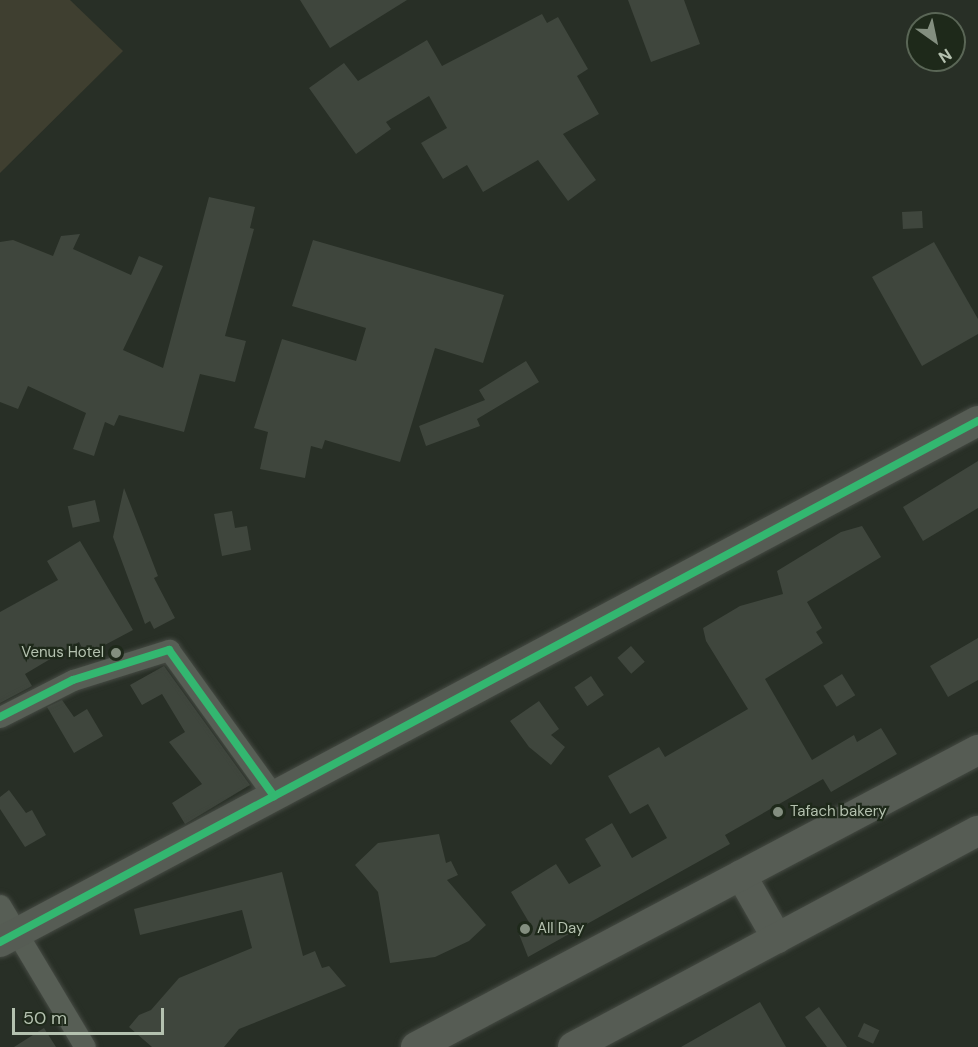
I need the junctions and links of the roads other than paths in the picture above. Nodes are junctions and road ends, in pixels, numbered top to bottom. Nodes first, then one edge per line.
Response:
1 (978, 421) edge
2 (0, 717) edge
3 (978, 750) edge
4 (274, 796) junction
5 (978, 831) edge
6 (741, 875) junction
7 (0, 905) edge
8 (8, 938) edge
9 (777, 939) junction
10 (85, 1047) edge
11 (416, 1047) edge
12 (573, 1047) edge

1 - 4 main road
2 - 4 street
3 - 6 main road
4 - 8 main road
5 - 9 main road
6 - 9 main road
6 - 11 main road
7 - 8 street
8 - 10 street
9 - 12 main road

